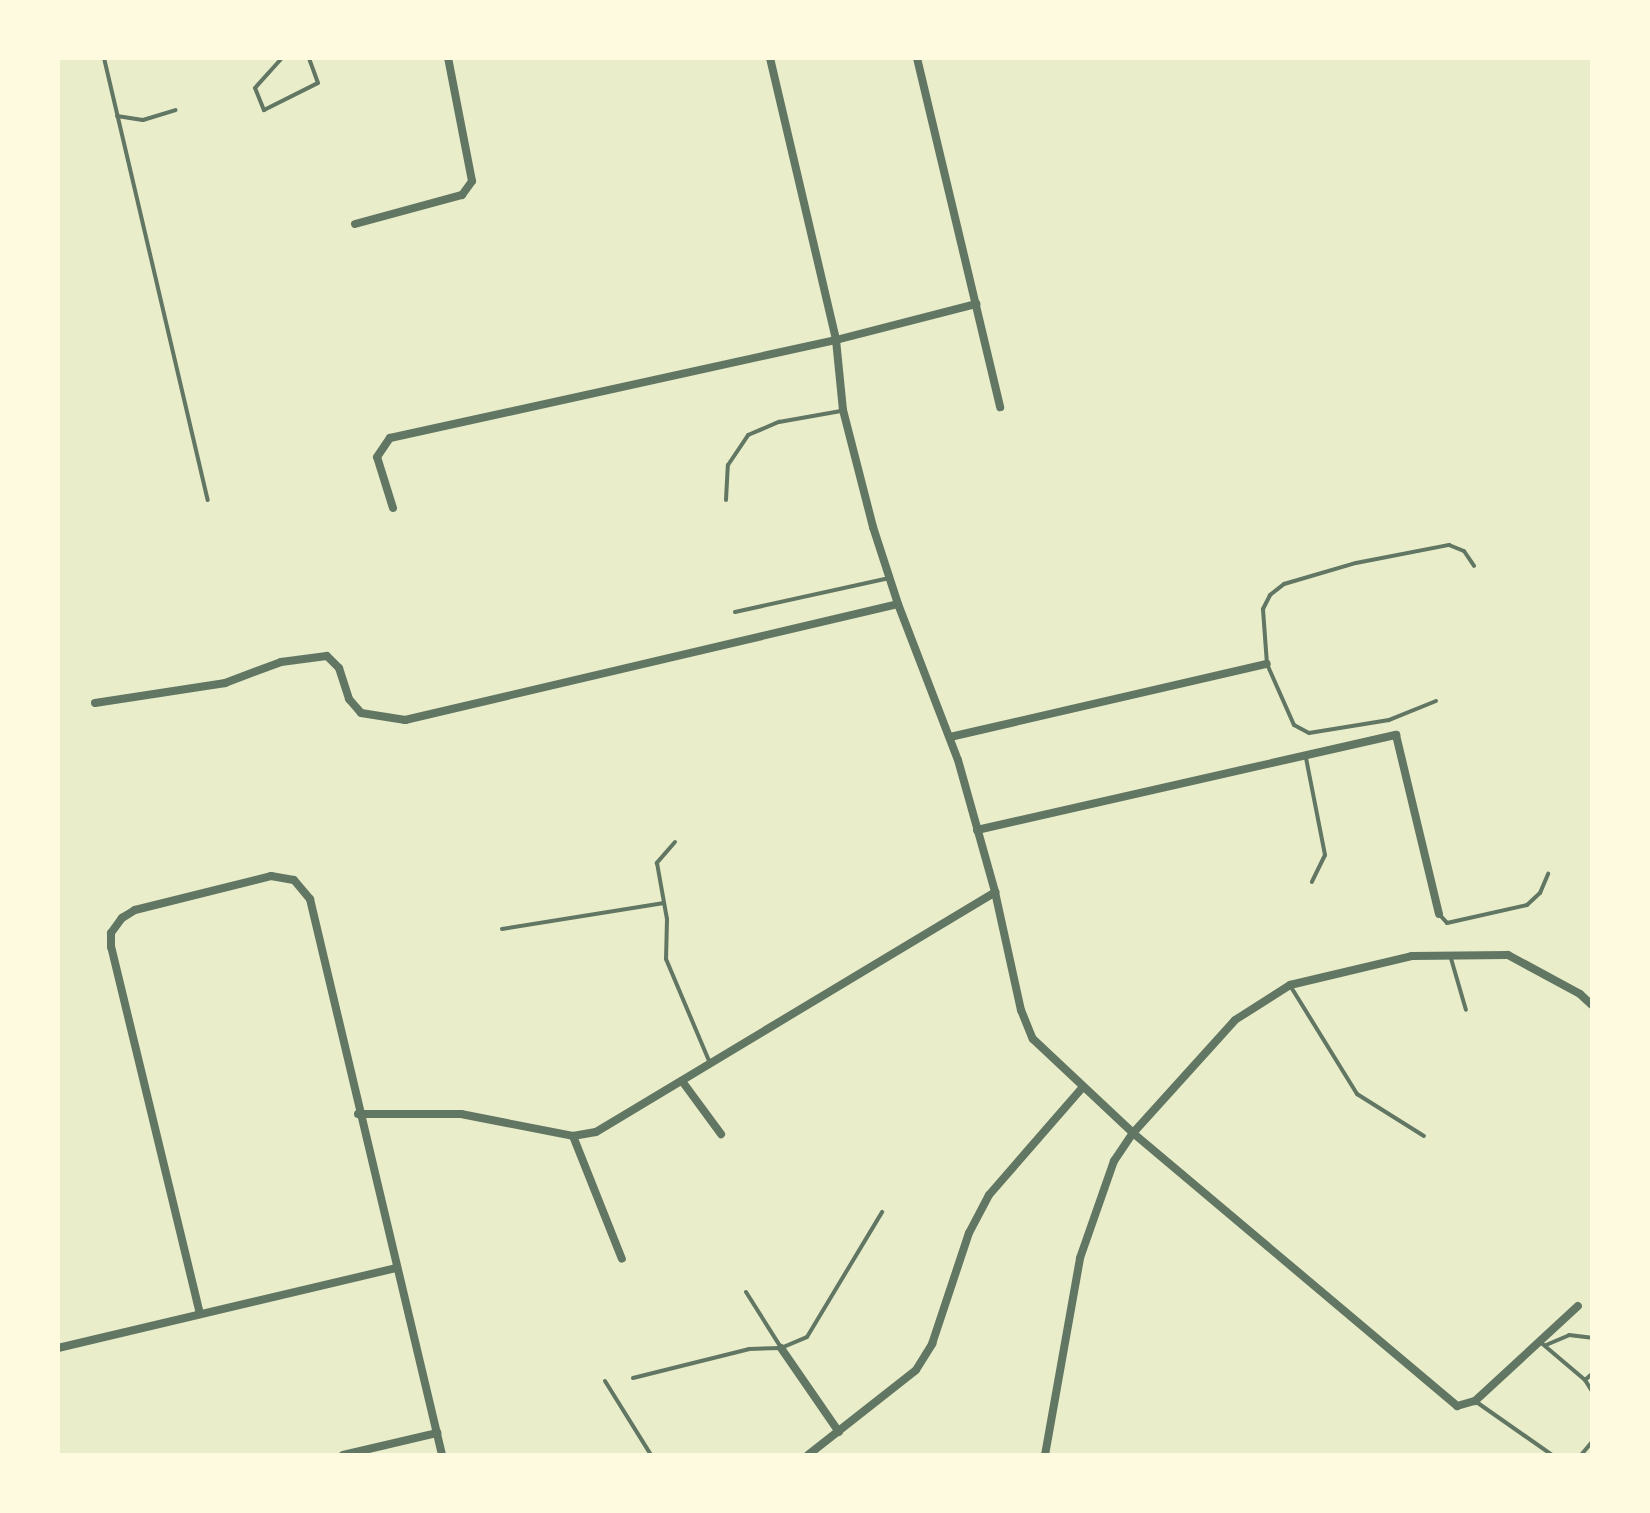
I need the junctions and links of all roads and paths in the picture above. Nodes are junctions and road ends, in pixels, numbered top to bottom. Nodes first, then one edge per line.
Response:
1 (104, 58) edge
2 (282, 58) edge
3 (309, 58) edge
4 (448, 58) edge
5 (917, 58) edge
6 (773, 59) edge
7 (175, 110) dead end
8 (117, 116) junction
9 (355, 224) dead end
10 (976, 304) junction
11 (836, 340) junction
12 (1000, 407) dead end
13 (843, 410) junction
14 (208, 500) dead end
15 (726, 500) dead end
16 (393, 508) dead end
17 (1474, 566) dead end
18 (889, 578) junction
19 (898, 604) junction
20 (735, 612) dead end
21 (1267, 664) junction
22 (1436, 701) dead end
23 (95, 703) dead end
24 (950, 737) junction
25 (1306, 755) junction
26 (977, 830) junction
27 (675, 842) dead end
28 (1548, 874) dead end
29 (1312, 882) dead end
30 (995, 892) junction
31 (664, 903) junction
32 (1439, 914) joint
33 (502, 929) dead end
34 (1450, 955) junction
35 (1290, 985) junction
36 (1592, 1005) edge
37 (1466, 1010) dead end
38 (710, 1064) junction
39 (682, 1081) junction
40 (1082, 1088) junction
41 (358, 1114) junction
42 (1133, 1133) junction
43 (721, 1134) dead end
44 (573, 1136) junction
45 (1424, 1136) dead end
46 (882, 1212) dead end
47 (622, 1259) dead end
48 (397, 1268) junction
49 (746, 1292) dead end
50 (1578, 1306) dead end
51 (200, 1314) junction
52 (1592, 1338) edge
53 (1542, 1343) junction
54 (58, 1348) edge
55 (781, 1348) junction
56 (1592, 1374) edge
57 (633, 1378) dead end
58 (1585, 1380) junction
59 (605, 1381) dead end
60 (1592, 1391) edge
61 (1475, 1401) junction
62 (839, 1432) junction
63 (437, 1433) junction
64 (1592, 1442) edge
65 (343, 1455) edge
66 (442, 1455) edge
67 (651, 1455) edge
68 (808, 1455) edge
69 (1045, 1455) edge
70 (1552, 1455) edge
71 (1581, 1455) edge

1 - 8 lane
2 - 3 lane
4 - 9 street
5 - 10 street
6 - 11 street
7 - 8 lane
8 - 14 lane
10 - 11 street
10 - 12 street
11 - 13 street
11 - 16 street
13 - 15 lane
13 - 18 street
17 - 21 lane
18 - 19 street
18 - 20 lane
19 - 23 street
19 - 24 street
21 - 22 lane
21 - 24 street
24 - 26 street
25 - 26 street
25 - 29 lane
25 - 32 street
26 - 30 street
27 - 31 lane
28 - 32 lane
30 - 38 street
30 - 40 street
31 - 33 lane
31 - 38 lane
34 - 35 street
34 - 36 street
34 - 37 lane
35 - 42 street
35 - 45 lane
38 - 39 street
39 - 43 street
39 - 44 street
40 - 42 street
40 - 62 street
41 - 44 street
41 - 48 street
41 - 51 street
42 - 61 street
42 - 69 street
44 - 47 street
46 - 55 lane
48 - 51 street
48 - 63 street
49 - 55 lane
50 - 53 street
51 - 54 street
52 - 53 lane
53 - 58 lane
53 - 61 street
55 - 57 lane
55 - 62 street
56 - 58 lane
58 - 60 lane
59 - 67 lane
61 - 70 lane
62 - 68 street
63 - 65 street
63 - 66 street
64 - 71 lane

